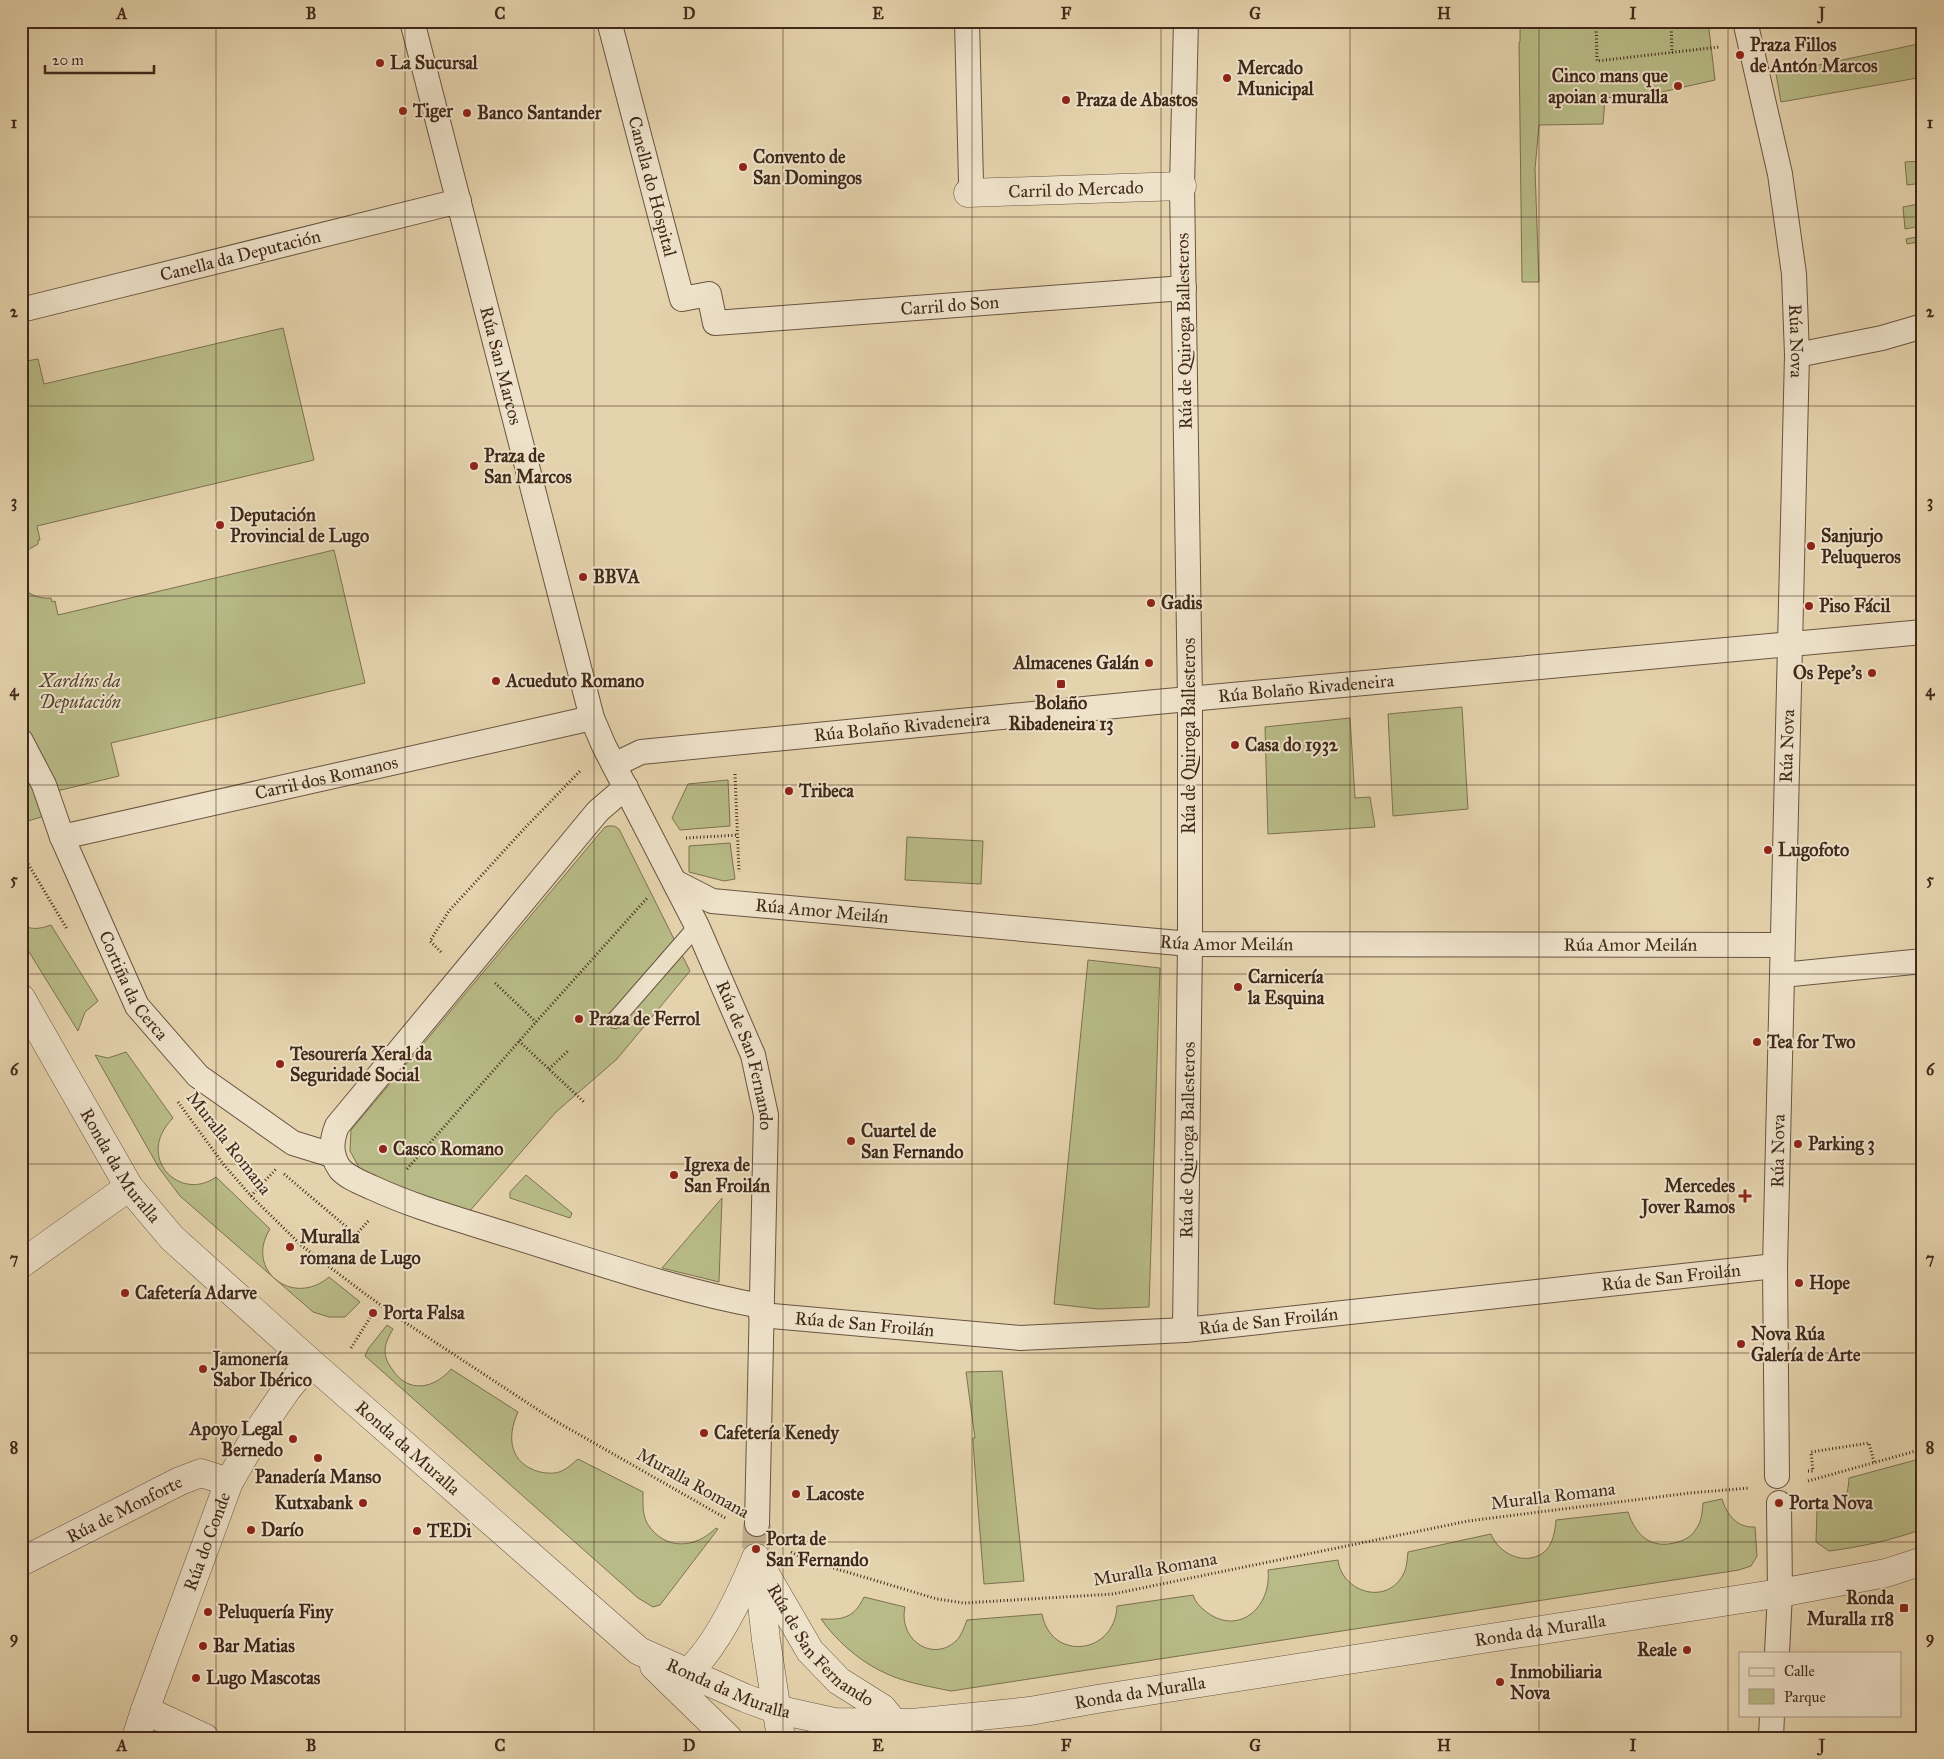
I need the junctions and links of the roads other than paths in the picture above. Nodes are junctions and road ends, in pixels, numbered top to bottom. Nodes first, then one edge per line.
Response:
1 (412, 21) edge
2 (608, 21) edge
3 (967, 21) edge
4 (1186, 21) edge
5 (1747, 31) edge
6 (1182, 186) junction
7 (970, 188) joint
8 (459, 201) junction
9 (1184, 288) junction
10 (21, 310) edge
11 (716, 322) joint
12 (1923, 326) edge
13 (1797, 355) junction
14 (1923, 632) edge
15 (1790, 645) junction
16 (1190, 699) junction
17 (592, 718) junction
18 (21, 741) edge
19 (609, 756) junction
20 (626, 787) junction
21 (62, 837) junction
22 (676, 885) junction
23 (697, 926) junction
24 (1190, 944) junction
25 (1782, 945) junction
26 (1923, 960) edge
27 (1782, 975) junction
28 (21, 998) edge
29 (615, 1020) dead end
30 (332, 1155) junction
31 (129, 1187) junction
32 (21, 1264) edge
33 (1775, 1266) junction
34 (761, 1310) junction
35 (1185, 1330) junction
36 (310, 1362) junction
37 (1777, 1474) road end
38 (229, 1482) junction
39 (1778, 1502) dead end
40 (757, 1544) junction
41 (1923, 1561) edge
42 (21, 1562) edge
43 (1780, 1593) junction
44 (639, 1651) junction
45 (1777, 1652) edge
46 (687, 1673) junction
47 (775, 1709) junction
48 (144, 1710) junction
49 (1772, 1716) edge
50 (895, 1724) junction
51 (136, 1738) edge
52 (205, 1738) edge
53 (728, 1738) edge
54 (781, 1738) edge
55 (856, 1738) edge
56 (1771, 1738) edge

1 - 8 street, Rúa San Marcos
2 - 11 street, Canella do Hospital
3 - 7 street
4 - 6 street, Rúa de Quiroga Ballesteros
5 - 13 street, Rúa Nova
6 - 7 street, Carril do Mercado
6 - 9 street, Rúa de Quiroga Ballesteros
8 - 10 street, Canella da Deputación
8 - 17 street, Rúa San Marcos
9 - 11 street, Carril do Son
9 - 16 street, Rúa de Quiroga Ballesteros
12 - 13 street
13 - 15 street, Rúa Nova
14 - 15 street, Rúa Bolaño Rivadeneira
15 - 16 street, Rúa Bolaño Rivadeneira
15 - 25 street, Rúa Nova
16 - 19 street, Rúa Bolaño Rivadeneira
16 - 24 street, Rúa de Quiroga Ballesteros
17 - 19 street, Rúa San Marcos
17 - 21 street, Carril dos Romanos
18 - 21 street, Cortiña da Cerca
19 - 20 street, Rúa de San Fernando
20 - 22 street, Rúa de San Fernando
20 - 30 street
21 - 30 street, Cortiña da Cerca
22 - 23 street, Rúa de San Fernando
22 - 24 street, Rúa Amor Meilán
23 - 29 lane
23 - 34 street, Rúa de San Fernando
24 - 25 street, Rúa Amor Meilán
24 - 35 street, Rúa de Quiroga Ballesteros
25 - 27 street, Rúa Nova
26 - 27 street
27 - 33 street, Rúa Nova
28 - 31 street, Ronda da Muralla
30 - 34 street
31 - 32 street
31 - 36 street, Ronda da Muralla
33 - 35 street, Rúa de San Froilán
33 - 37 street, Rúa Nova
34 - 35 street, Rúa de San Froilán
34 - 40 street, Rúa de San Fernando
36 - 38 street, Rúa do Conde
36 - 44 street, Ronda da Muralla
38 - 42 street, Rúa de Monforte
38 - 48 street, Rúa do Conde
39 - 43 street
40 - 46 street, Rúa de San Fernando
40 - 47 street, Rúa de San Fernando
40 - 50 street, Rúa de San Fernando
41 - 43 street, Ronda da Muralla
43 - 45 street
43 - 50 street, Ronda da Muralla
44 - 46 street, Ronda da Muralla
44 - 53 street
46 - 47 street, Ronda da Muralla
47 - 50 street, Ronda da Muralla
47 - 54 street, Rúa de San Fernando
48 - 51 street, Rúa do Conde
48 - 52 street
49 - 56 street
50 - 55 street

